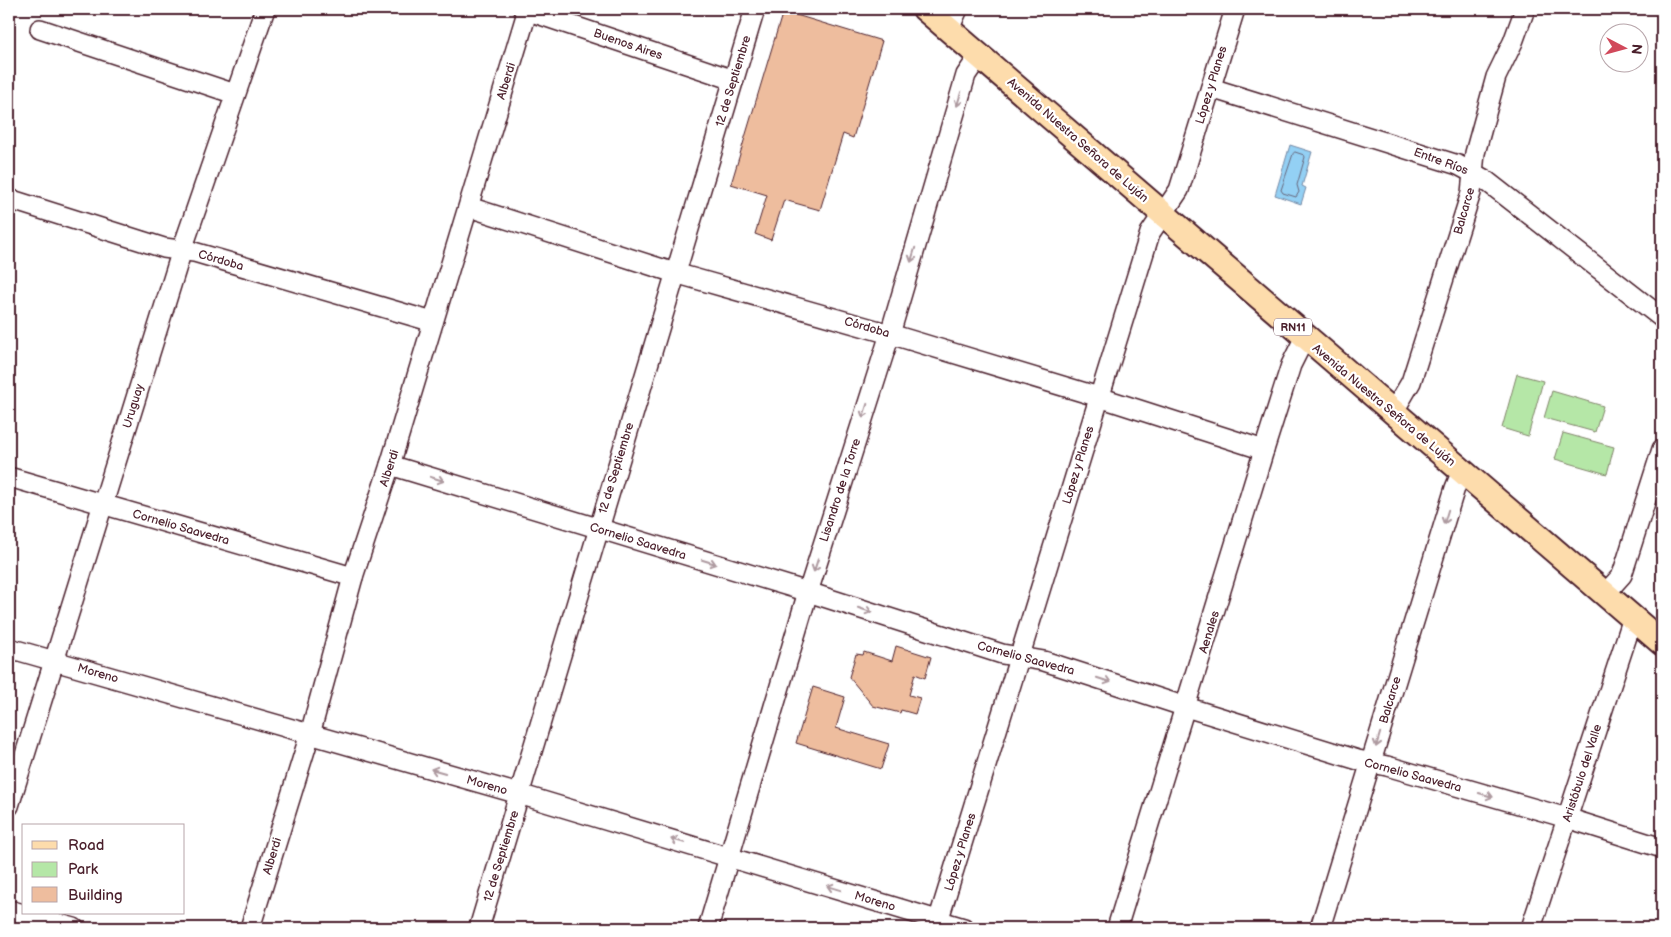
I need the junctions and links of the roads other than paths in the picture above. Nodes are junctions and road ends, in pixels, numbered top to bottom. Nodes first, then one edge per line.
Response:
1 (264, 9) edge
2 (526, 9) edge
3 (756, 9) edge
4 (925, 9) edge
5 (1235, 9) edge
6 (1525, 9) edge
7 (954, 19) edge
8 (40, 29) dead end
9 (979, 56) junction
10 (734, 80) junction
11 (1210, 88) junction
12 (235, 94) junction
13 (1473, 172) junction
14 (9, 199) edge
15 (469, 208) junction
16 (1164, 214) junction
17 (182, 250) junction
18 (676, 273) junction
19 (1662, 318) edge
20 (433, 322) junction
21 (890, 334) junction
22 (1306, 338) junction
23 (1099, 397) junction
24 (1394, 411) junction
25 (1662, 449) edge
26 (1264, 450) junction
27 (390, 465) junction
28 (1462, 471) junction
29 (9, 477) edge
30 (102, 504) junction
31 (598, 528) junction
32 (353, 577) junction
33 (808, 592) junction
34 (1604, 594) junction
35 (1633, 618) junction
36 (1662, 643) edge
37 (9, 648) edge
38 (1019, 656) junction
39 (54, 660) junction
40 (1186, 707) junction
41 (310, 734) junction
42 (1371, 763) junction
43 (520, 794) junction
44 (9, 806) edge
45 (1567, 818) junction
46 (1662, 848) edge
47 (729, 856) junction
48 (9, 910) edge
49 (22, 914) edge
50 (23, 914) edge
51 (938, 924) edge
52 (74, 928) edge
53 (250, 928) edge
54 (478, 928) edge
55 (708, 928) edge
56 (964, 928) edge
57 (1118, 928) edge
58 (1320, 928) edge
59 (1531, 928) edge

1 - 12 street, Uruguay
2 - 10 street, Buenos Aires
2 - 15 street, Alberdi
3 - 10 street, 12 de Septiembre
4 - 7 main road, Avenida Nuestra Señora de Luján / RN11
5 - 11 street, López y Planes
6 - 13 street, Balcarce
7 - 9 main road, Avenida Nuestra Señora de Luján / RN11
8 - 12 street
9 - 16 main road, Avenida Nuestra Señora de Luján / RN11
9 -> 21 street, Lisandro de la Torre
10 - 18 street, 12 de Septiembre
11 - 13 street, Entre Ríos
11 - 16 street, López y Planes
12 - 17 street, Uruguay
13 - 19 street, Entre Ríos
13 - 24 street, Balcarce
14 - 17 street, Córdoba
15 - 18 street, Córdoba
15 - 20 street, Alberdi
16 - 22 main road, Avenida Nuestra Señora de Luján / RN11
16 - 23 street, López y Planes
17 - 20 street, Córdoba
17 - 30 street, Uruguay
18 - 21 street, Córdoba
18 - 31 street, 12 de Septiembre
20 - 27 street, Alberdi
21 - 23 street, Córdoba
21 -> 33 street, Lisandro de la Torre
22 - 24 main road, Avenida Nuestra Señora de Luján / RN11
22 - 26 street, Aenales
23 - 26 street, Córdoba
23 - 38 street, López y Planes
24 - 28 main road, Avenida Nuestra Señora de Luján / RN11
25 - 34 street
26 - 40 street, Aenales
27 -> 31 street, Cornelio Saavedra
27 - 32 street, Alberdi
28 - 34 main road, Avenida Nuestra Señora de Luján / RN11
28 -> 42 street, Balcarce
29 - 30 street, Cornelio Saavedra
30 - 32 street, Cornelio Saavedra
30 - 39 street, Uruguay
31 -> 33 street, Cornelio Saavedra
31 - 43 street, 12 de Septiembre
32 - 41 street, Alberdi
33 -> 38 street, Cornelio Saavedra
33 - 47 street, Lisandro de la Torre
34 - 35 main road, Avenida Nuestra Señora de Luján / RN11
35 - 36 main road, Avenida Nuestra Señora de Luján / RN11
35 - 45 street, Aristóbulo del Valle
37 - 39 street, Moreno
38 -> 40 street, Cornelio Saavedra
38 - 51 street, López y Planes
39 - 41 street, Moreno
39 - 44 street, Uruguay
40 - 42 street, Cornelio Saavedra
40 - 57 street, Aenales
43 -> 41 street, Moreno
41 - 53 street, Alberdi
42 -> 45 street, Cornelio Saavedra
42 - 58 street, Balcarce
47 -> 43 street, Moreno
43 - 54 street, 12 de Septiembre
45 - 46 street, Cornelio Saavedra
45 - 59 street, Aristóbulo del Valle
51 -> 47 street, Moreno
47 - 55 street, Lisandro de la Torre
48 - 49 street
50 - 52 street
51 - 56 street, Moreno

